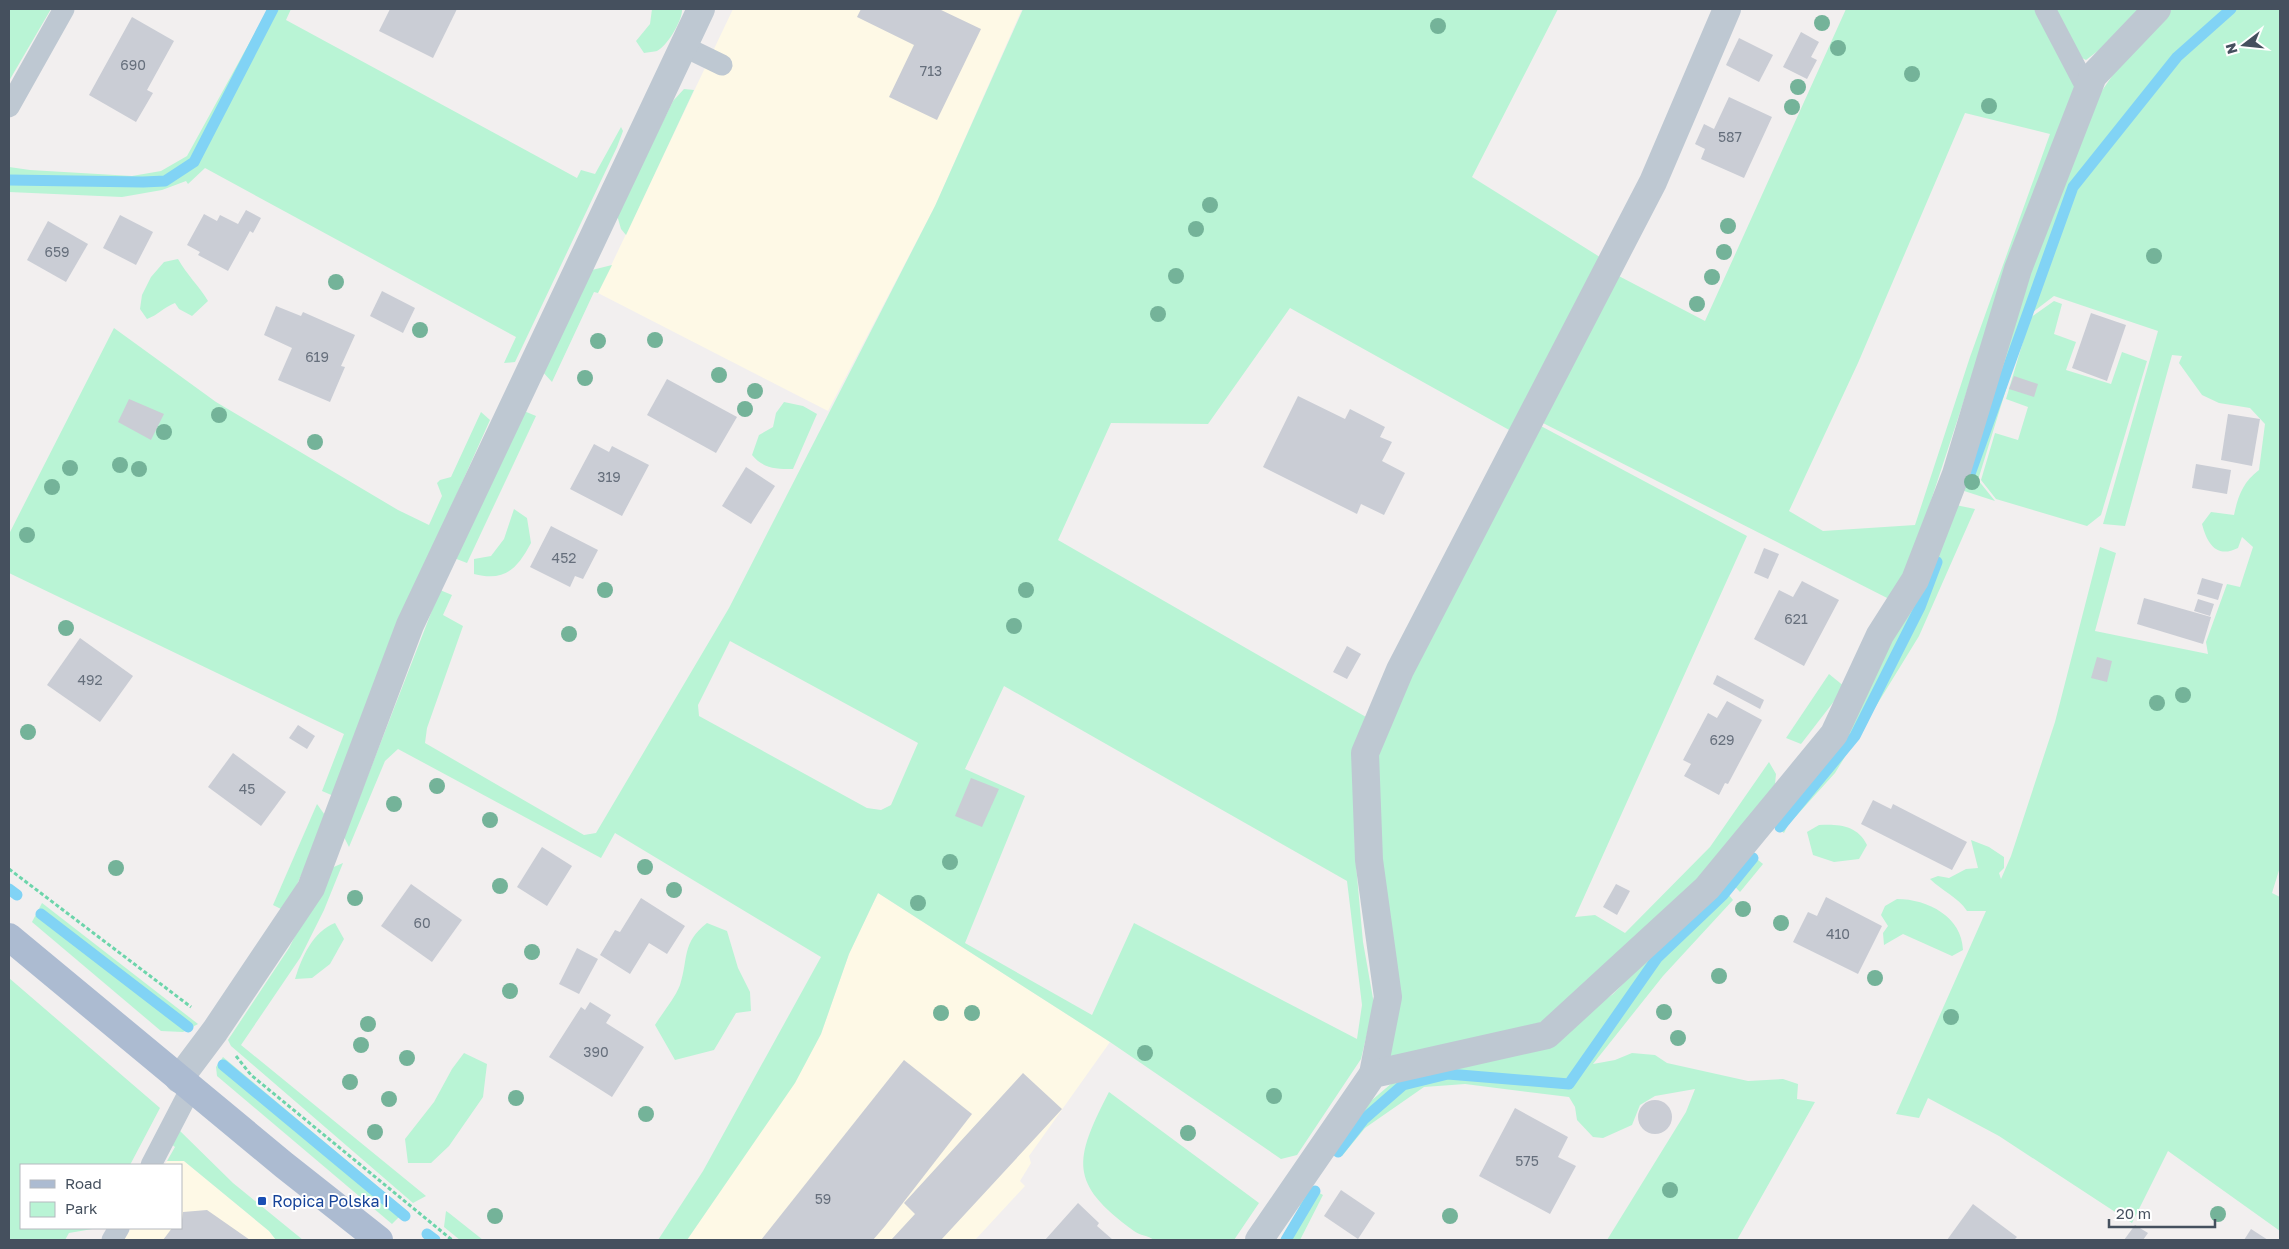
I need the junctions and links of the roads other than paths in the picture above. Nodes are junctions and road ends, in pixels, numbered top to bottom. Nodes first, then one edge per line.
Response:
1 (64, 9) edge
2 (701, 9) edge
3 (1727, 9) edge
4 (2045, 9) edge
5 (2157, 9) edge
6 (683, 46) junction
7 (722, 64) dead end
8 (2087, 89) junction
9 (9, 106) edge
10 (9, 938) edge
11 (1373, 1074) junction
12 (185, 1083) junction
13 (151, 1164) edge
14 (379, 1240) edge
15 (1258, 1240) edge

1 - 9 lane
2 - 6 street
3 - 11 street
4 - 8 lane
5 - 8 street
6 - 7 lane
6 - 12 street
8 - 11 street
10 - 12 main road
11 - 15 street
12 - 13 lane
12 - 14 main road

